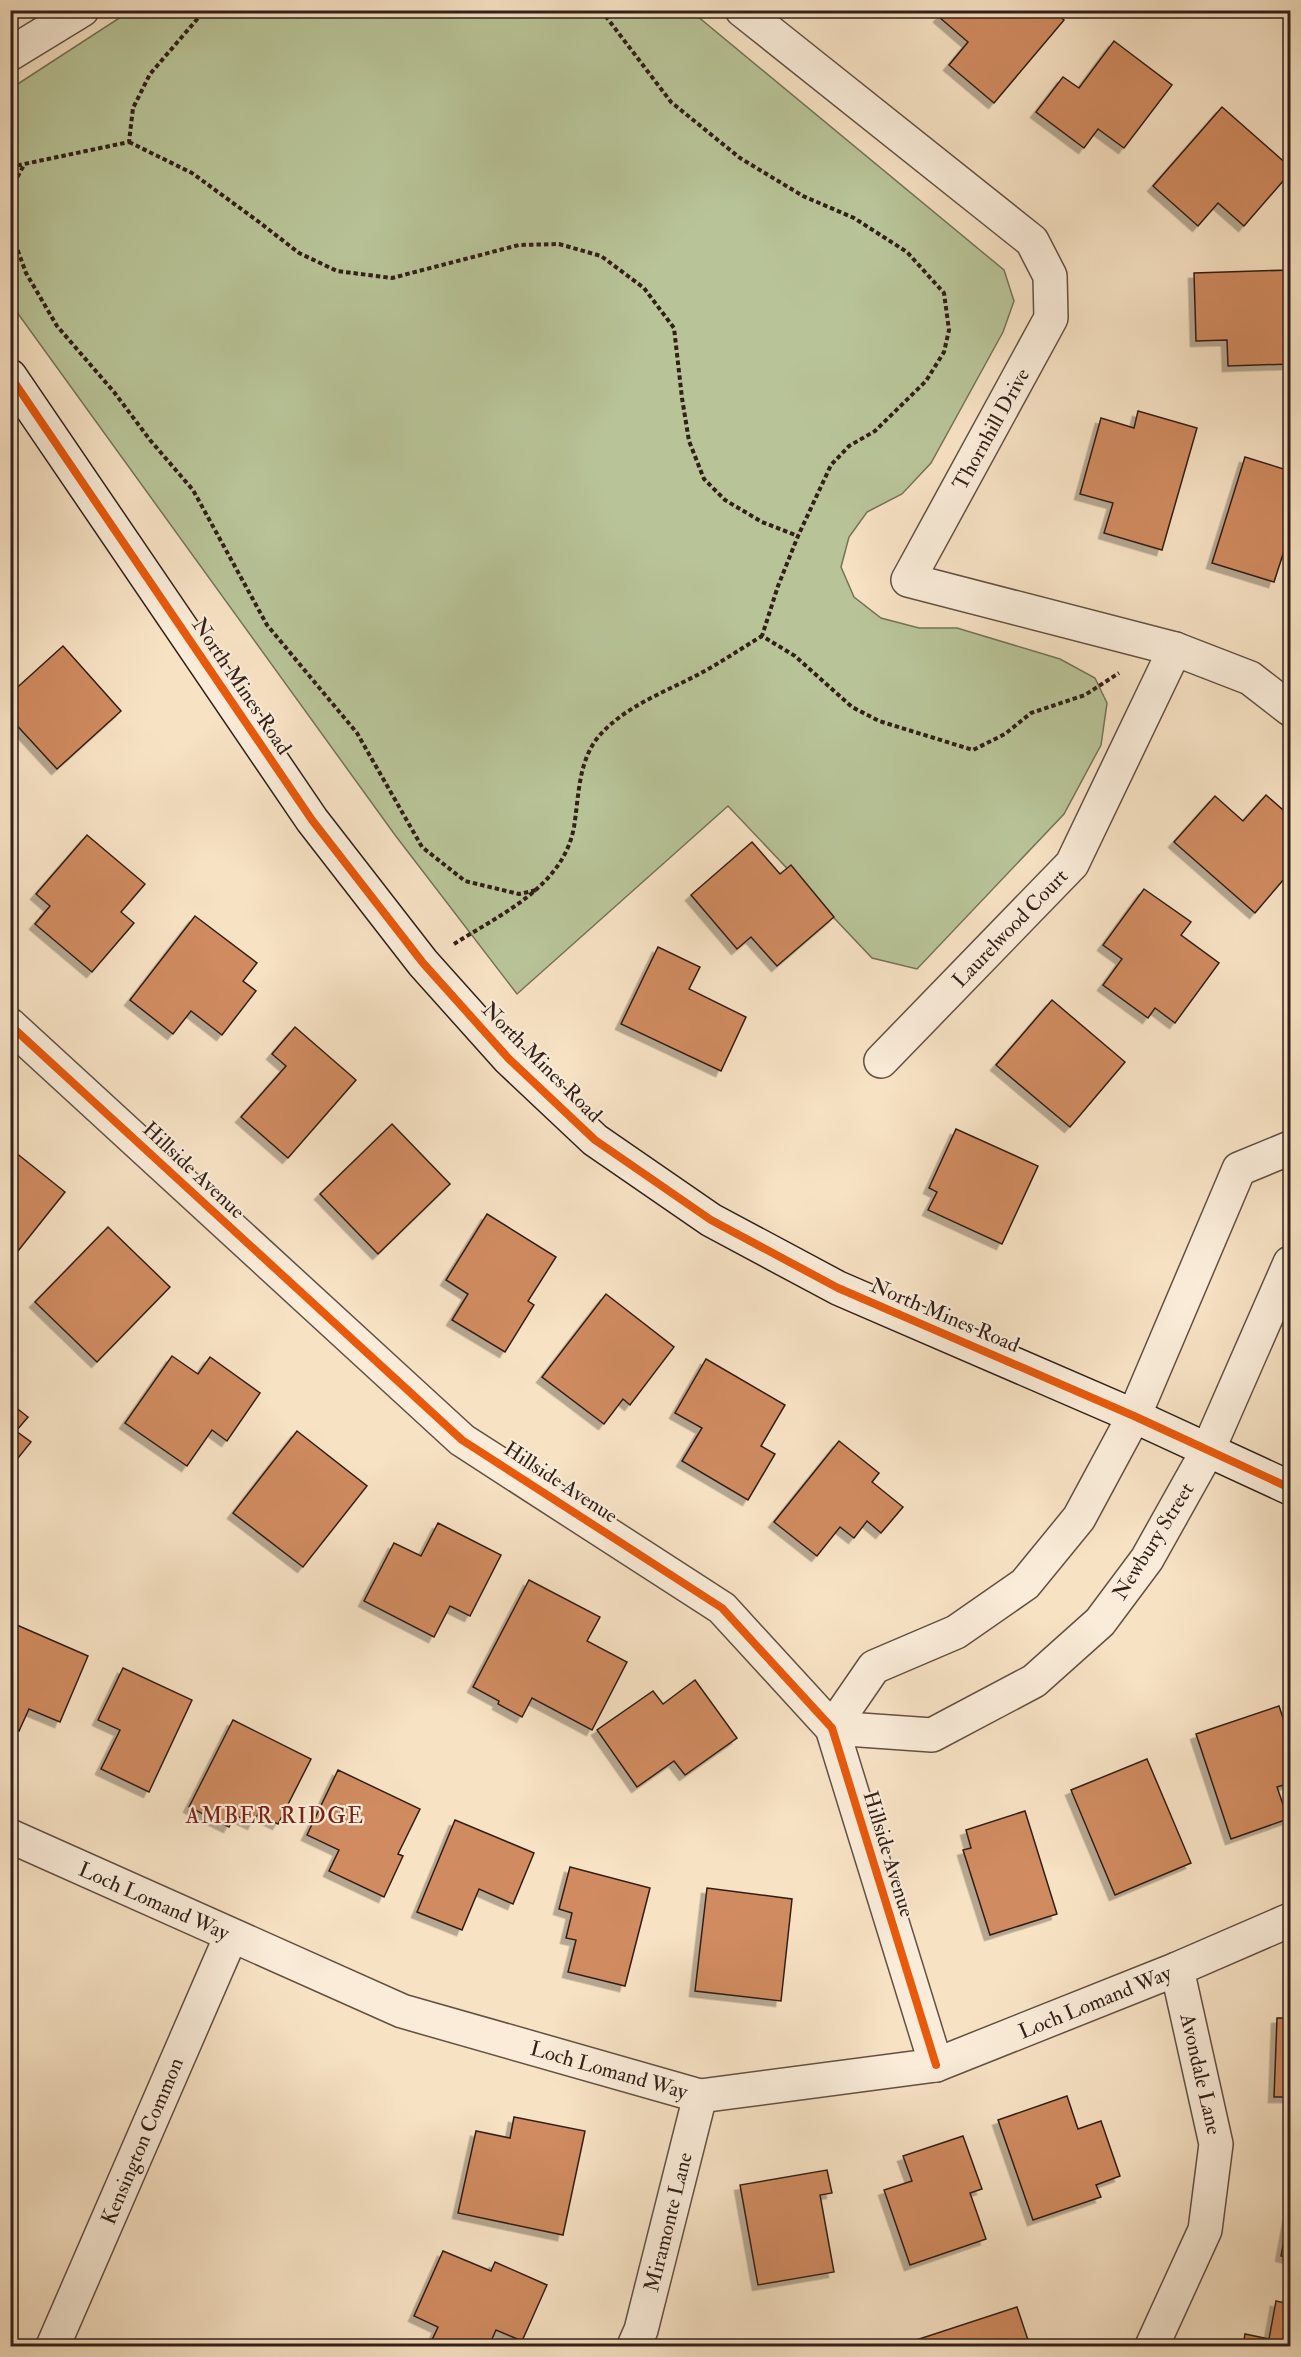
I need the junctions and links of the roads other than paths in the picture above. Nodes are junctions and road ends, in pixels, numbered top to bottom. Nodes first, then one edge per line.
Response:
1 (82, 10) edge
2 (742, 10) edge
3 (10, 54) edge
4 (10, 376) edge
5 (1168, 647) junction
6 (1290, 709) edge
7 (10, 1025) edge
8 (882, 1061) dead end
9 (1290, 1148) edge
10 (1290, 1263) edge
11 (1134, 1416) junction
12 (1208, 1450) junction
13 (1290, 1488) edge
14 (832, 1728) junction
15 (10, 1836) edge
16 (1290, 1920) edge
17 (231, 1936) junction
18 (1177, 1969) junction
19 (936, 2065) junction
20 (700, 2096) junction
21 (53, 2346) edge
22 (634, 2346) edge
23 (1152, 2346) edge

1 - 3 street
2 - 5 street, Thornhill Drive
4 - 11 street, North Mines Road
5 - 6 street, Thornhill Drive
5 - 8 street, Laurelwood Court
7 - 14 street, Hillside Avenue
9 - 11 street
10 - 12 street, Newbury Street
11 - 12 street, North Mines Road
11 - 14 street
12 - 13 street, North Mines Road
12 - 14 street, Newbury Street
14 - 19 street, Hillside Avenue
15 - 17 street, Loch Lomand Way
16 - 18 street, Loch Lomand Way
17 - 20 street, Loch Lomand Way
17 - 21 street, Kensington Common
18 - 19 street, Loch Lomand Way
18 - 23 street, Avondale Lane
19 - 20 street, Loch Lomand Way
20 - 22 street, Miramonte Lane

